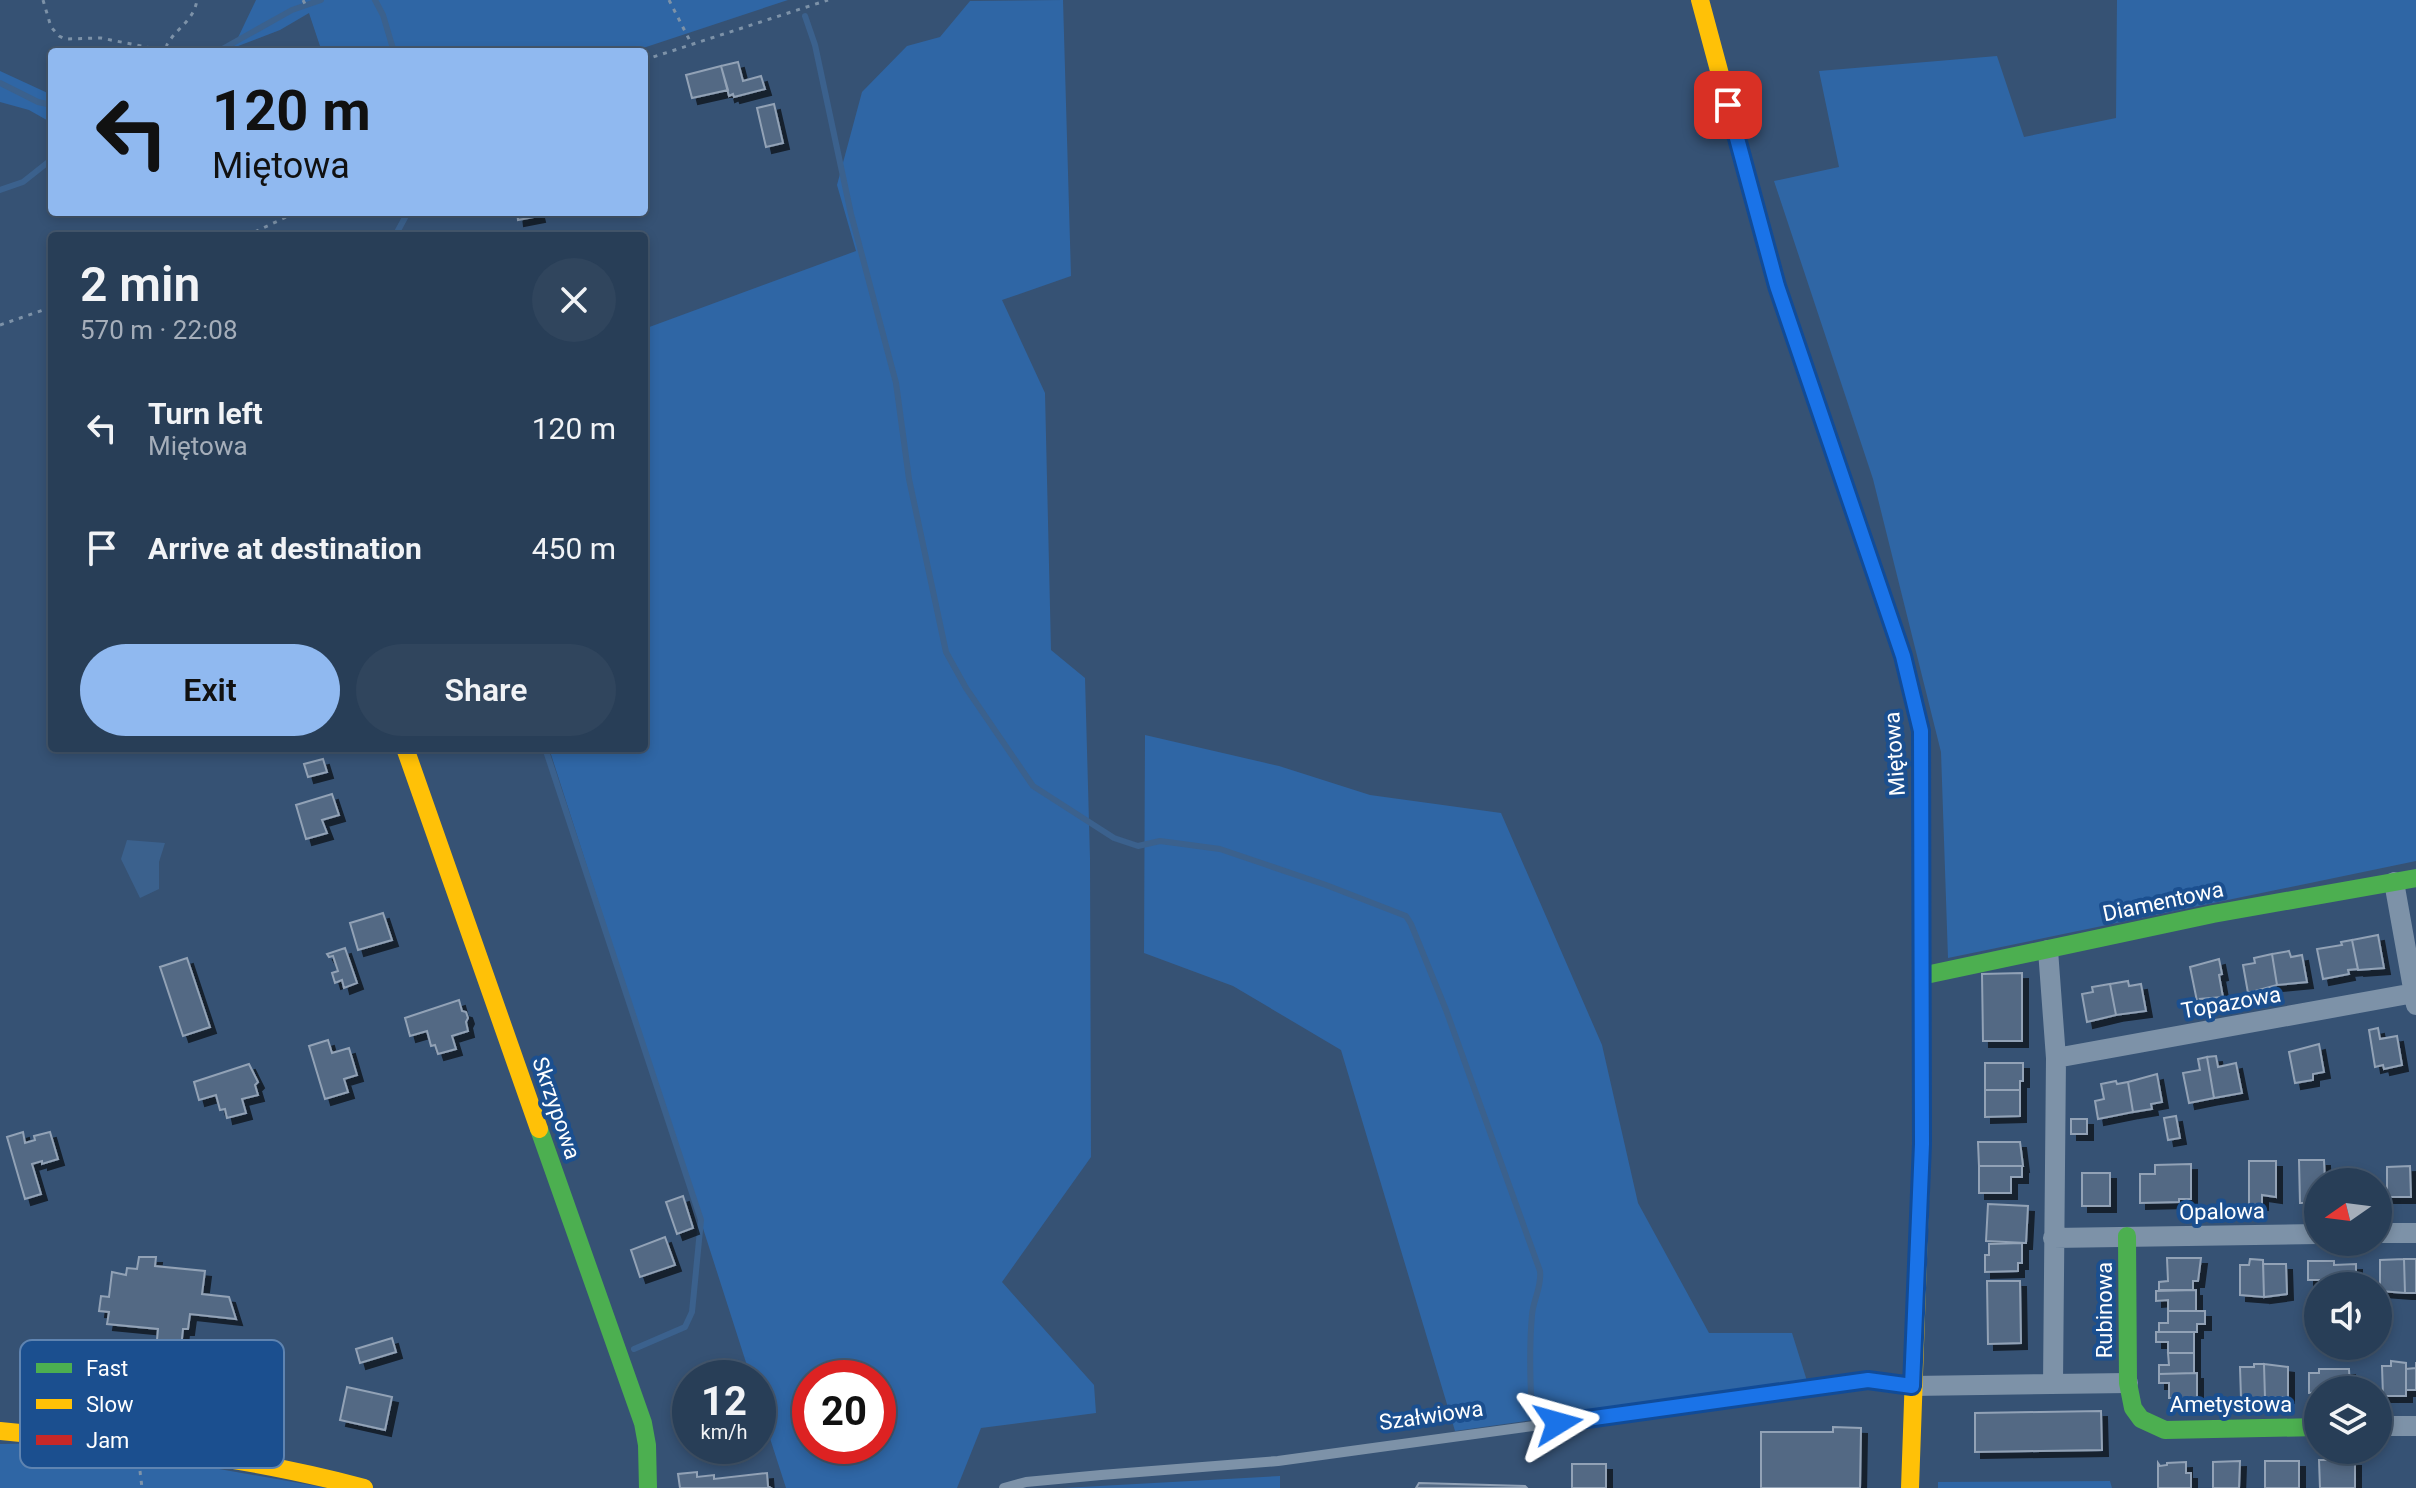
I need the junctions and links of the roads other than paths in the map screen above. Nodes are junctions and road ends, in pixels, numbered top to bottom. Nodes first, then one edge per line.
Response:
1 (1700, 0) edge
2 (406, 752) edge
3 (2416, 878) edge
4 (2394, 882) junction
5 (2048, 950) junction
6 (1921, 976) junction
7 (2415, 999) edge
8 (2056, 1058) junction
9 (2392, 1233) edge
10 (2416, 1233) edge
11 (2304, 1234) edge
12 (2127, 1236) junction
13 (2053, 1238) junction
14 (2128, 1383) junction
15 (2053, 1384) junction
16 (1912, 1386) junction
17 (2392, 1426) edge
18 (2416, 1426) edge
19 (2304, 1427) edge
20 (0, 1431) edge
21 (20, 1433) edge
22 (271, 1468) edge
23 (364, 1488) edge
24 (648, 1488) edge
25 (1004, 1488) edge
26 (1910, 1488) edge

1 - 6 street, Miętowa
2 - 24 street, Skrzypowa
3 - 4 street, Diamentowa
4 - 5 street, Diamentowa
4 - 7 street
5 - 6 street, Diamentowa
5 - 8 street
6 - 16 street, Miętowa
7 - 8 street, Topazowa
8 - 13 street
9 - 10 street
11 - 12 street, Opalowa
12 - 13 street, Rubinowa
12 - 14 street, Rubinowa
13 - 15 street
14 - 15 street, Rubinowa
14 - 19 street, Ametystowa
15 - 16 street, Rubinowa
16 - 25 lane, Szałwiowa
16 - 26 street, Miętowa
17 - 18 street
20 - 21 street
22 - 23 street

